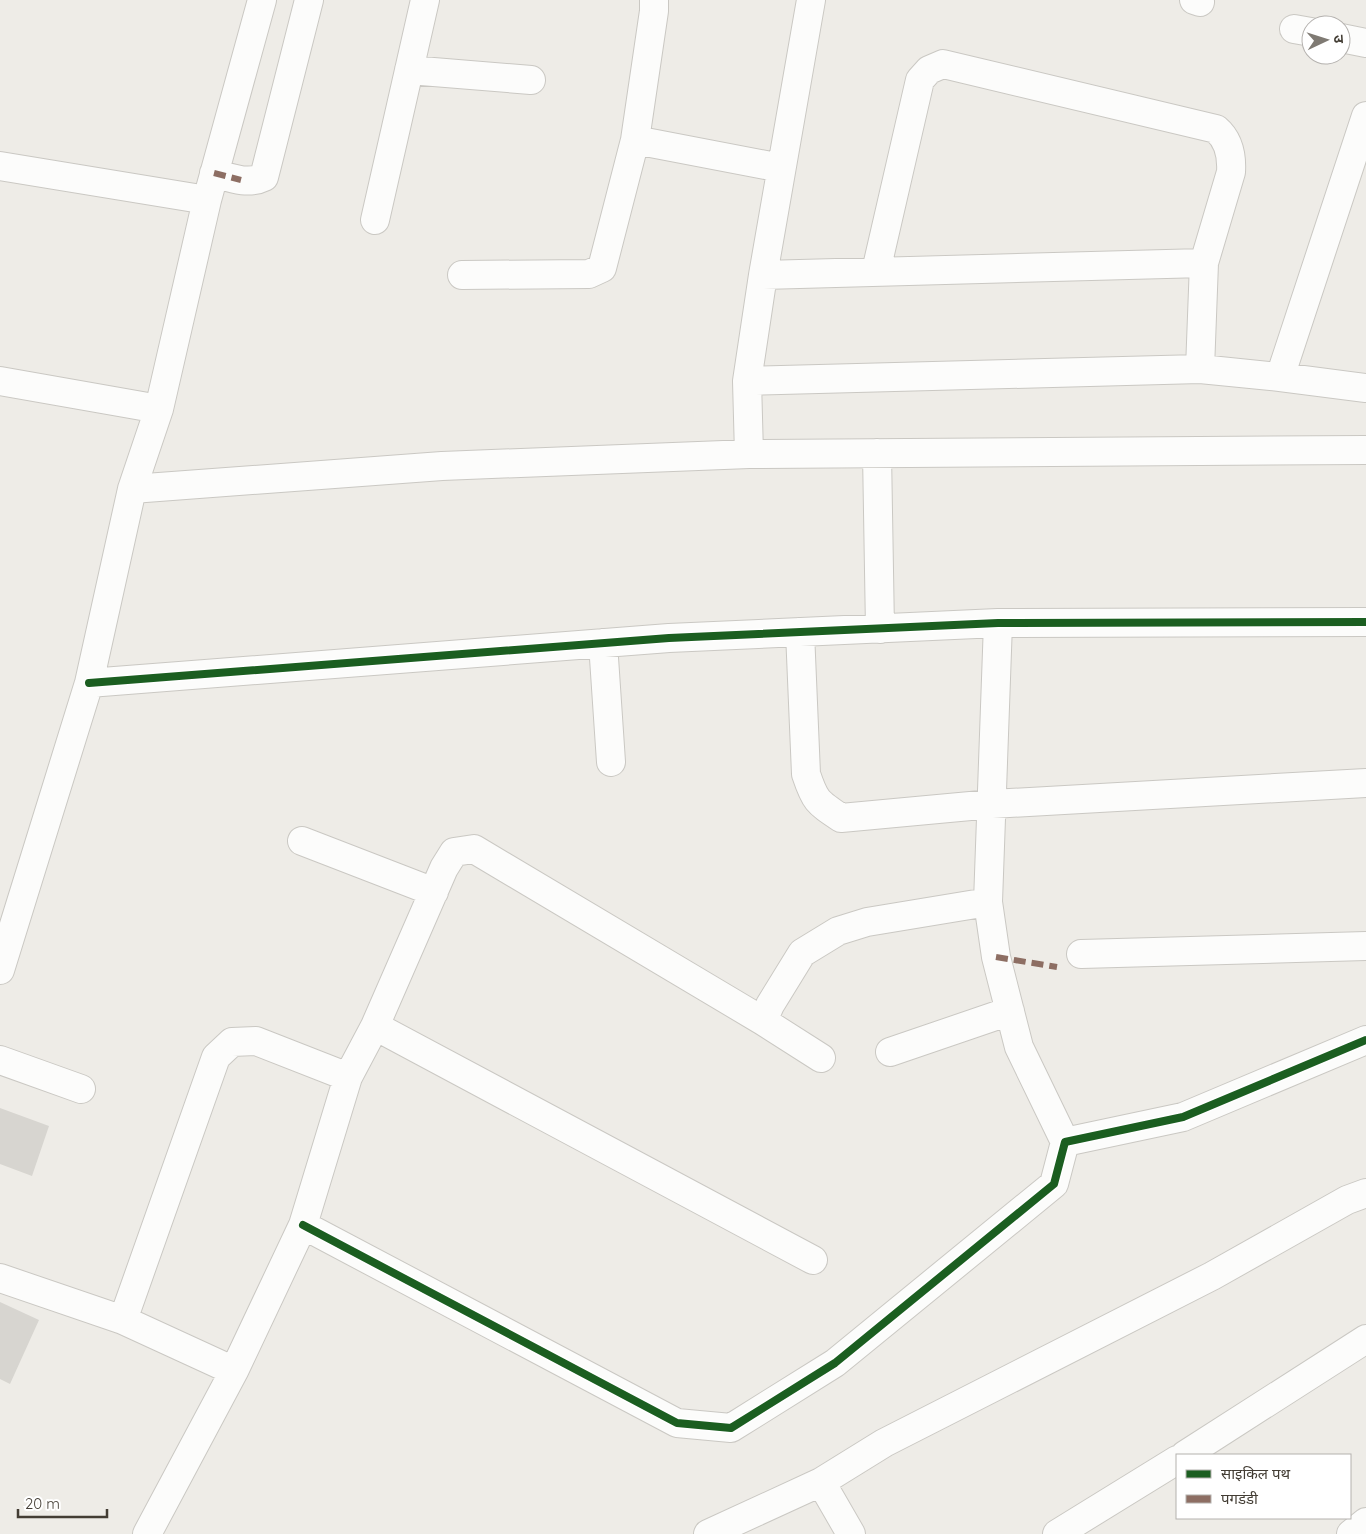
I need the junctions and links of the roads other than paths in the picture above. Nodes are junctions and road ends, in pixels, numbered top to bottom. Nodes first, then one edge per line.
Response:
1 (262, 0) edge
2 (309, 0) edge
3 (425, 0) edge
4 (654, 0) edge
5 (811, 0) edge
6 (1351, 40) edge
7 (1366, 43) edge
8 (409, 70) junction
9 (531, 80) dead end
10 (1366, 116) edge
11 (635, 140) junction
12 (0, 166) edge
13 (781, 168) junction
14 (214, 173) junction
15 (207, 200) junction
16 (375, 220) dead end
17 (1204, 263) junction
18 (876, 271) junction
19 (462, 275) dead end
20 (763, 275) junction
21 (1200, 369) junction
22 (1280, 377) junction
23 (0, 381) edge
24 (747, 381) junction
25 (1366, 388) edge
26 (159, 409) junction
27 (1365, 445) edge
28 (877, 453) junction
29 (749, 454) junction
30 (132, 489) junction
31 (1366, 622) edge
32 (998, 623) junction
33 (880, 629) junction
34 (800, 632) junction
35 (603, 643) junction
36 (89, 682) junction
37 (611, 762) dead end
38 (1366, 783) edge
39 (992, 804) junction
40 (302, 841) dead end
41 (434, 892) junction
42 (988, 902) junction
43 (1366, 946) edge
44 (1081, 954) dead end
45 (0, 970) edge
46 (1010, 1011) junction
47 (763, 1021) junction
48 (376, 1026) junction
49 (1366, 1040) edge
50 (890, 1052) dead end
51 (821, 1058) dead end
52 (0, 1060) edge
53 (348, 1076) junction
54 (81, 1090) dead end
55 (1065, 1142) junction
56 (1366, 1193) edge
57 (303, 1226) junction
58 (813, 1260) dead end
59 (0, 1278) edge
60 (123, 1320) junction
61 (1366, 1339) edge
62 (234, 1371) junction
63 (1187, 1454) edge
64 (1176, 1461) edge
65 (820, 1482) junction
66 (1366, 1522) edge
67 (147, 1534) edge
68 (708, 1534) edge
69 (851, 1534) edge
70 (1057, 1534) edge
71 (1351, 1534) edge

1 - 14 street
2 - 14 street
3 - 8 street
4 - 11 street
5 - 13 street
6 - 7 street
8 - 9 street
8 - 16 street
10 - 22 street
11 - 13 street
11 - 19 street
12 - 15 street
13 - 20 street
14 - 15 street
15 - 26 street
17 - 18 street
17 - 18 street
17 - 21 street
18 - 20 street
20 - 24 street
21 - 22 street
21 - 24 street
22 - 25 street
23 - 26 street
24 - 29 street
26 - 30 street
27 - 28 street
28 - 29 street
28 - 33 street
29 - 30 street
30 - 36 street
31 - 32 street
32 - 33 street
32 - 39 street
33 - 34 street
34 - 35 street
34 - 39 street
35 - 36 street
35 - 37 street
36 - 45 street
38 - 39 street
39 - 42 street
40 - 41 street
41 - 47 street
41 - 48 street
42 - 46 street
42 - 47 street
43 - 44 street
46 - 50 street
46 - 55 street
47 - 51 street
48 - 53 street
48 - 58 street
49 - 55 street
52 - 54 street
53 - 57 street
53 - 60 street
55 - 57 street
56 - 65 street
57 - 62 street
59 - 60 street
60 - 62 street
61 - 63 street
62 - 67 street
64 - 70 street
65 - 68 street
65 - 69 street
66 - 71 street

